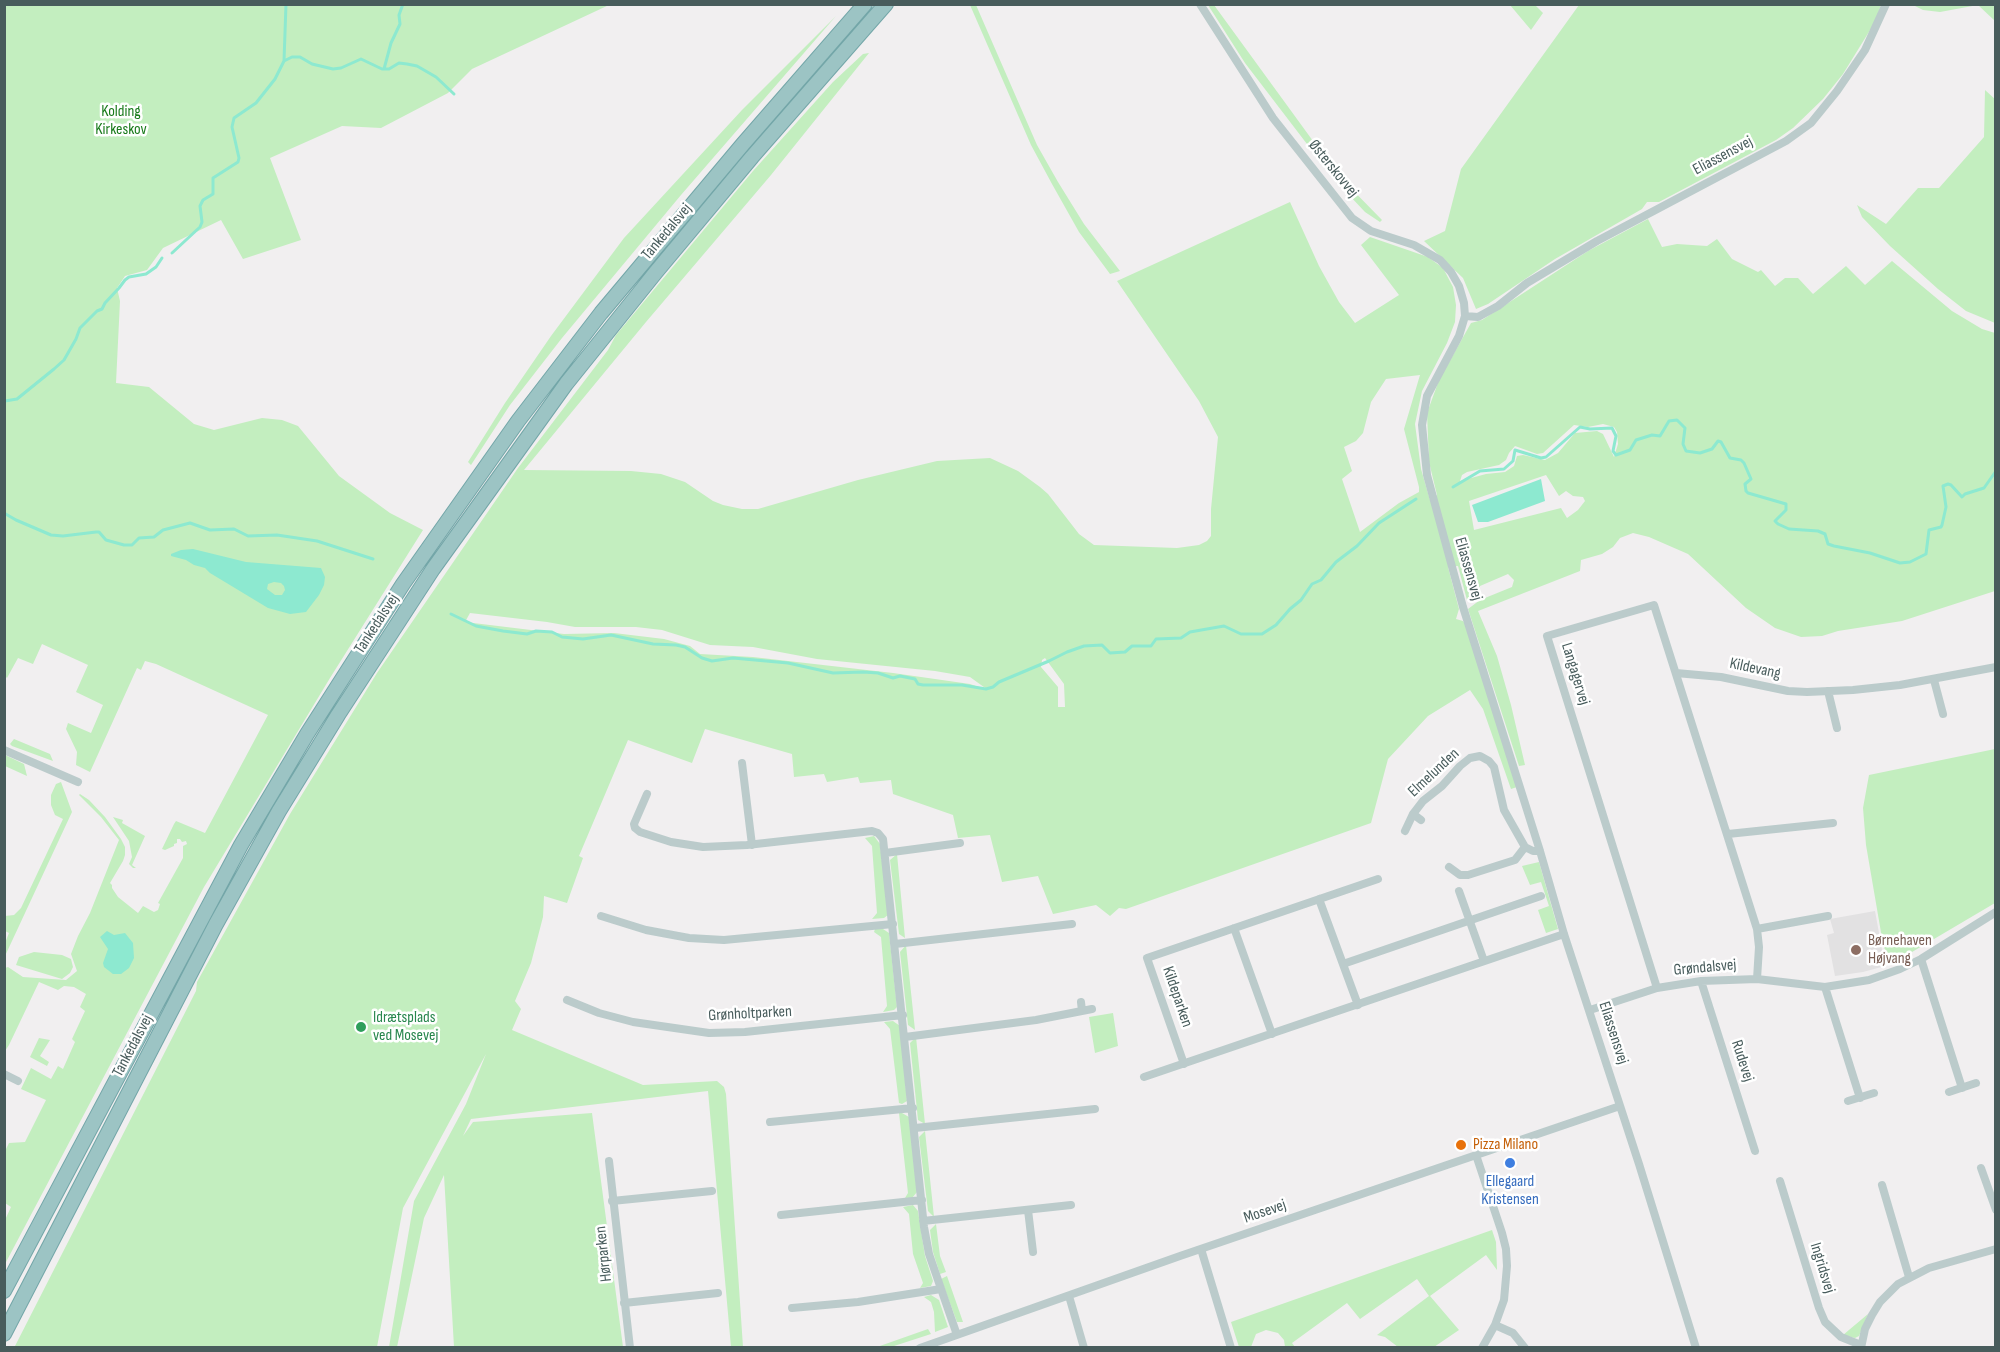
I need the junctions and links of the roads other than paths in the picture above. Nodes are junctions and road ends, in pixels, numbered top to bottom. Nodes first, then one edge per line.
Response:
1 (865, 4) edge
2 (886, 4) edge
3 (1200, 4) edge
4 (1887, 4) edge
5 (1465, 316) junction
6 (1995, 667) edge
7 (1676, 673) junction
8 (1934, 680) junction
9 (1828, 691) junction
10 (1943, 714) dead end
11 (1837, 728) dead end
12 (4, 750) edge
13 (742, 764) dead end
14 (78, 782) dead end
15 (647, 794) dead end
16 (1413, 814) junction
17 (1421, 820) dead end
18 (1833, 823) dead end
19 (1405, 831) dead end
20 (1728, 834) junction
21 (960, 843) dead end
22 (752, 845) junction
23 (1525, 847) junction
24 (1540, 851) junction
25 (885, 853) junction
26 (1449, 867) dead end
27 (1378, 879) dead end
28 (1459, 891) dead end
29 (1540, 896) dead end
30 (1319, 899) junction
31 (1995, 912) edge
32 (601, 916) dead end
33 (1828, 916) dead end
34 (1470, 920) junction
35 (893, 924) junction
36 (1072, 924) dead end
37 (1234, 928) junction
38 (1757, 929) junction
39 (1564, 934) junction
40 (895, 944) junction
41 (1921, 959) junction
42 (1484, 962) junction
43 (1343, 964) junction
44 (1757, 979) junction
45 (1701, 981) junction
46 (1825, 987) junction
47 (1657, 988) junction
48 (567, 1000) dead end
49 (1081, 1002) dead end
50 (1358, 1005) junction
51 (1092, 1009) dead end
52 (1590, 1010) junction
53 (1082, 1011) junction
54 (903, 1015) junction
55 (1272, 1034) junction
56 (905, 1037) junction
57 (1184, 1064) junction
58 (4, 1074) edge
59 (1144, 1077) dead end
60 (18, 1081) dead end
61 (1977, 1083) dead end
62 (1962, 1088) junction
63 (1949, 1092) dead end
64 (1874, 1093) dead end
65 (1860, 1098) junction
66 (1848, 1101) dead end
67 (1620, 1106) junction
68 (913, 1108) junction
69 (1095, 1110) dead end
70 (771, 1122) dead end
71 (915, 1128) junction
72 (1755, 1150) dead end
73 (1476, 1155) junction
74 (609, 1161) dead end
75 (1982, 1168) dead end
76 (1780, 1181) dead end
77 (1882, 1185) dead end
78 (712, 1191) dead end
79 (922, 1200) junction
80 (612, 1201) junction
81 (1071, 1205) dead end
82 (1028, 1210) junction
83 (1995, 1210) edge
84 (781, 1215) dead end
85 (923, 1221) junction
86 (1201, 1249) junction
87 (1995, 1249) edge
88 (1033, 1252) dead end
89 (1909, 1277) junction
90 (941, 1289) junction
91 (4, 1291) edge
92 (718, 1293) dead end
93 (1069, 1296) junction
94 (624, 1303) junction
95 (792, 1308) dead end
96 (1495, 1325) junction
97 (4, 1334) edge
98 (957, 1335) junction
99 (930, 1346) edge
100 (1861, 1346) edge
101 (630, 1347) edge
102 (920, 1347) edge
103 (1084, 1347) edge
104 (1231, 1347) edge
105 (1482, 1347) edge
106 (1525, 1347) edge
107 (1696, 1347) edge

1 - 91 highway, Tankedalsvej
2 - 97 highway, Tankedalsvej
3 - 5 street, Østerskovvej
4 - 5 street, Eliassensvej
5 - 24 street, Eliassensvej
6 - 8 street, Kildevang
7 - 9 street, Kildevang
7 - 20 street, Langagervej
7 - 47 street, Langagervej
8 - 9 street, Kildevang
8 - 10 street
9 - 11 street
12 - 14 street
13 - 22 street
15 - 22 street
16 - 17 street, Elmelunden
16 - 19 street, Elmelunden
16 - 23 street, Elmelunden
18 - 20 street
20 - 38 street, Langagervej
21 - 25 street
22 - 25 street
23 - 24 street
23 - 26 street
24 - 39 street, Eliassensvej
25 - 35 street
27 - 30 street, Kildeparken
28 - 34 street
29 - 34 street
30 - 37 street, Kildeparken
30 - 43 street
31 - 41 street, Grøndalsvej
32 - 35 street
33 - 38 street
34 - 42 street
34 - 43 street
35 - 40 street
36 - 40 street
37 - 55 street
37 - 57 street, Kildeparken
38 - 44 street, Langagervej
39 - 42 street
39 - 52 street, Eliassensvej
40 - 54 street
41 - 46 street, Grøndalsvej
41 - 62 street
42 - 50 street
43 - 50 street
44 - 45 street, Grøndalsvej
44 - 46 street, Grøndalsvej
45 - 47 street, Grøndalsvej
45 - 72 street, Rudevej
46 - 65 street
47 - 52 street, Grøndalsvej
48 - 54 street, Grønholtparken
49 - 53 street
50 - 55 street
51 - 53 street
52 - 67 street, Eliassensvej
53 - 56 street
54 - 56 street
55 - 57 street
56 - 68 street
57 - 59 street
58 - 60 street
61 - 62 street
62 - 63 street
64 - 65 street
65 - 66 street
67 - 73 street, Mosevej
67 - 107 street, Eliassensvej
68 - 70 street
68 - 71 street
69 - 71 street
71 - 79 street
73 - 86 street, Mosevej
73 - 96 street
74 - 80 street, Hørparken
75 - 83 street
76 - 100 street, Ingridsvej
77 - 89 street
78 - 80 street, Hørparken
79 - 84 street
79 - 85 street
80 - 94 street, Hørparken
81 - 82 street
82 - 85 street
82 - 88 street
85 - 90 street
86 - 93 street, Mosevej
86 - 104 street
87 - 89 street, Ingridsvej
89 - 100 street, Ingridsvej
90 - 95 street
90 - 98 street
92 - 94 street, Hørparken
93 - 98 street, Mosevej
93 - 103 street
94 - 101 street, Hørparken
96 - 105 street
96 - 106 street
98 - 99 street, Mosevej
99 - 102 street, Mosevej

